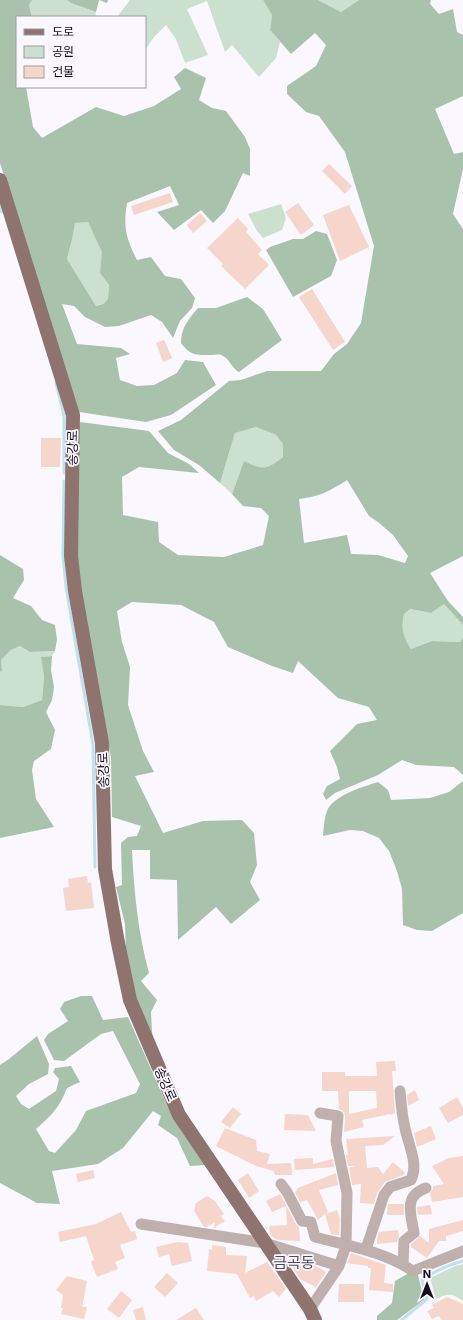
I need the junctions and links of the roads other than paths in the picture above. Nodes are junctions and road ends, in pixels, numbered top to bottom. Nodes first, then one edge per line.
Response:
1 (0, 180) edge
2 (400, 1091) dead end
3 (320, 1113) dead end
4 (281, 1184) dead end
5 (426, 1188) dead end
6 (141, 1224) dead end
7 (265, 1242) junction
8 (346, 1246) junction
9 (366, 1249) junction
10 (463, 1251) edge
11 (403, 1265) junction
12 (339, 1266) junction
13 (312, 1315) edge

1 - 7 main road, 송강로
2 - 9 lane
3 - 8 lane
4 - 8 lane
5 - 11 lane
6 - 7 lane
7 - 12 lane
7 - 13 main road, 송강로
8 - 9 lane
8 - 12 lane
9 - 11 lane
10 - 11 lane
12 - 13 lane

